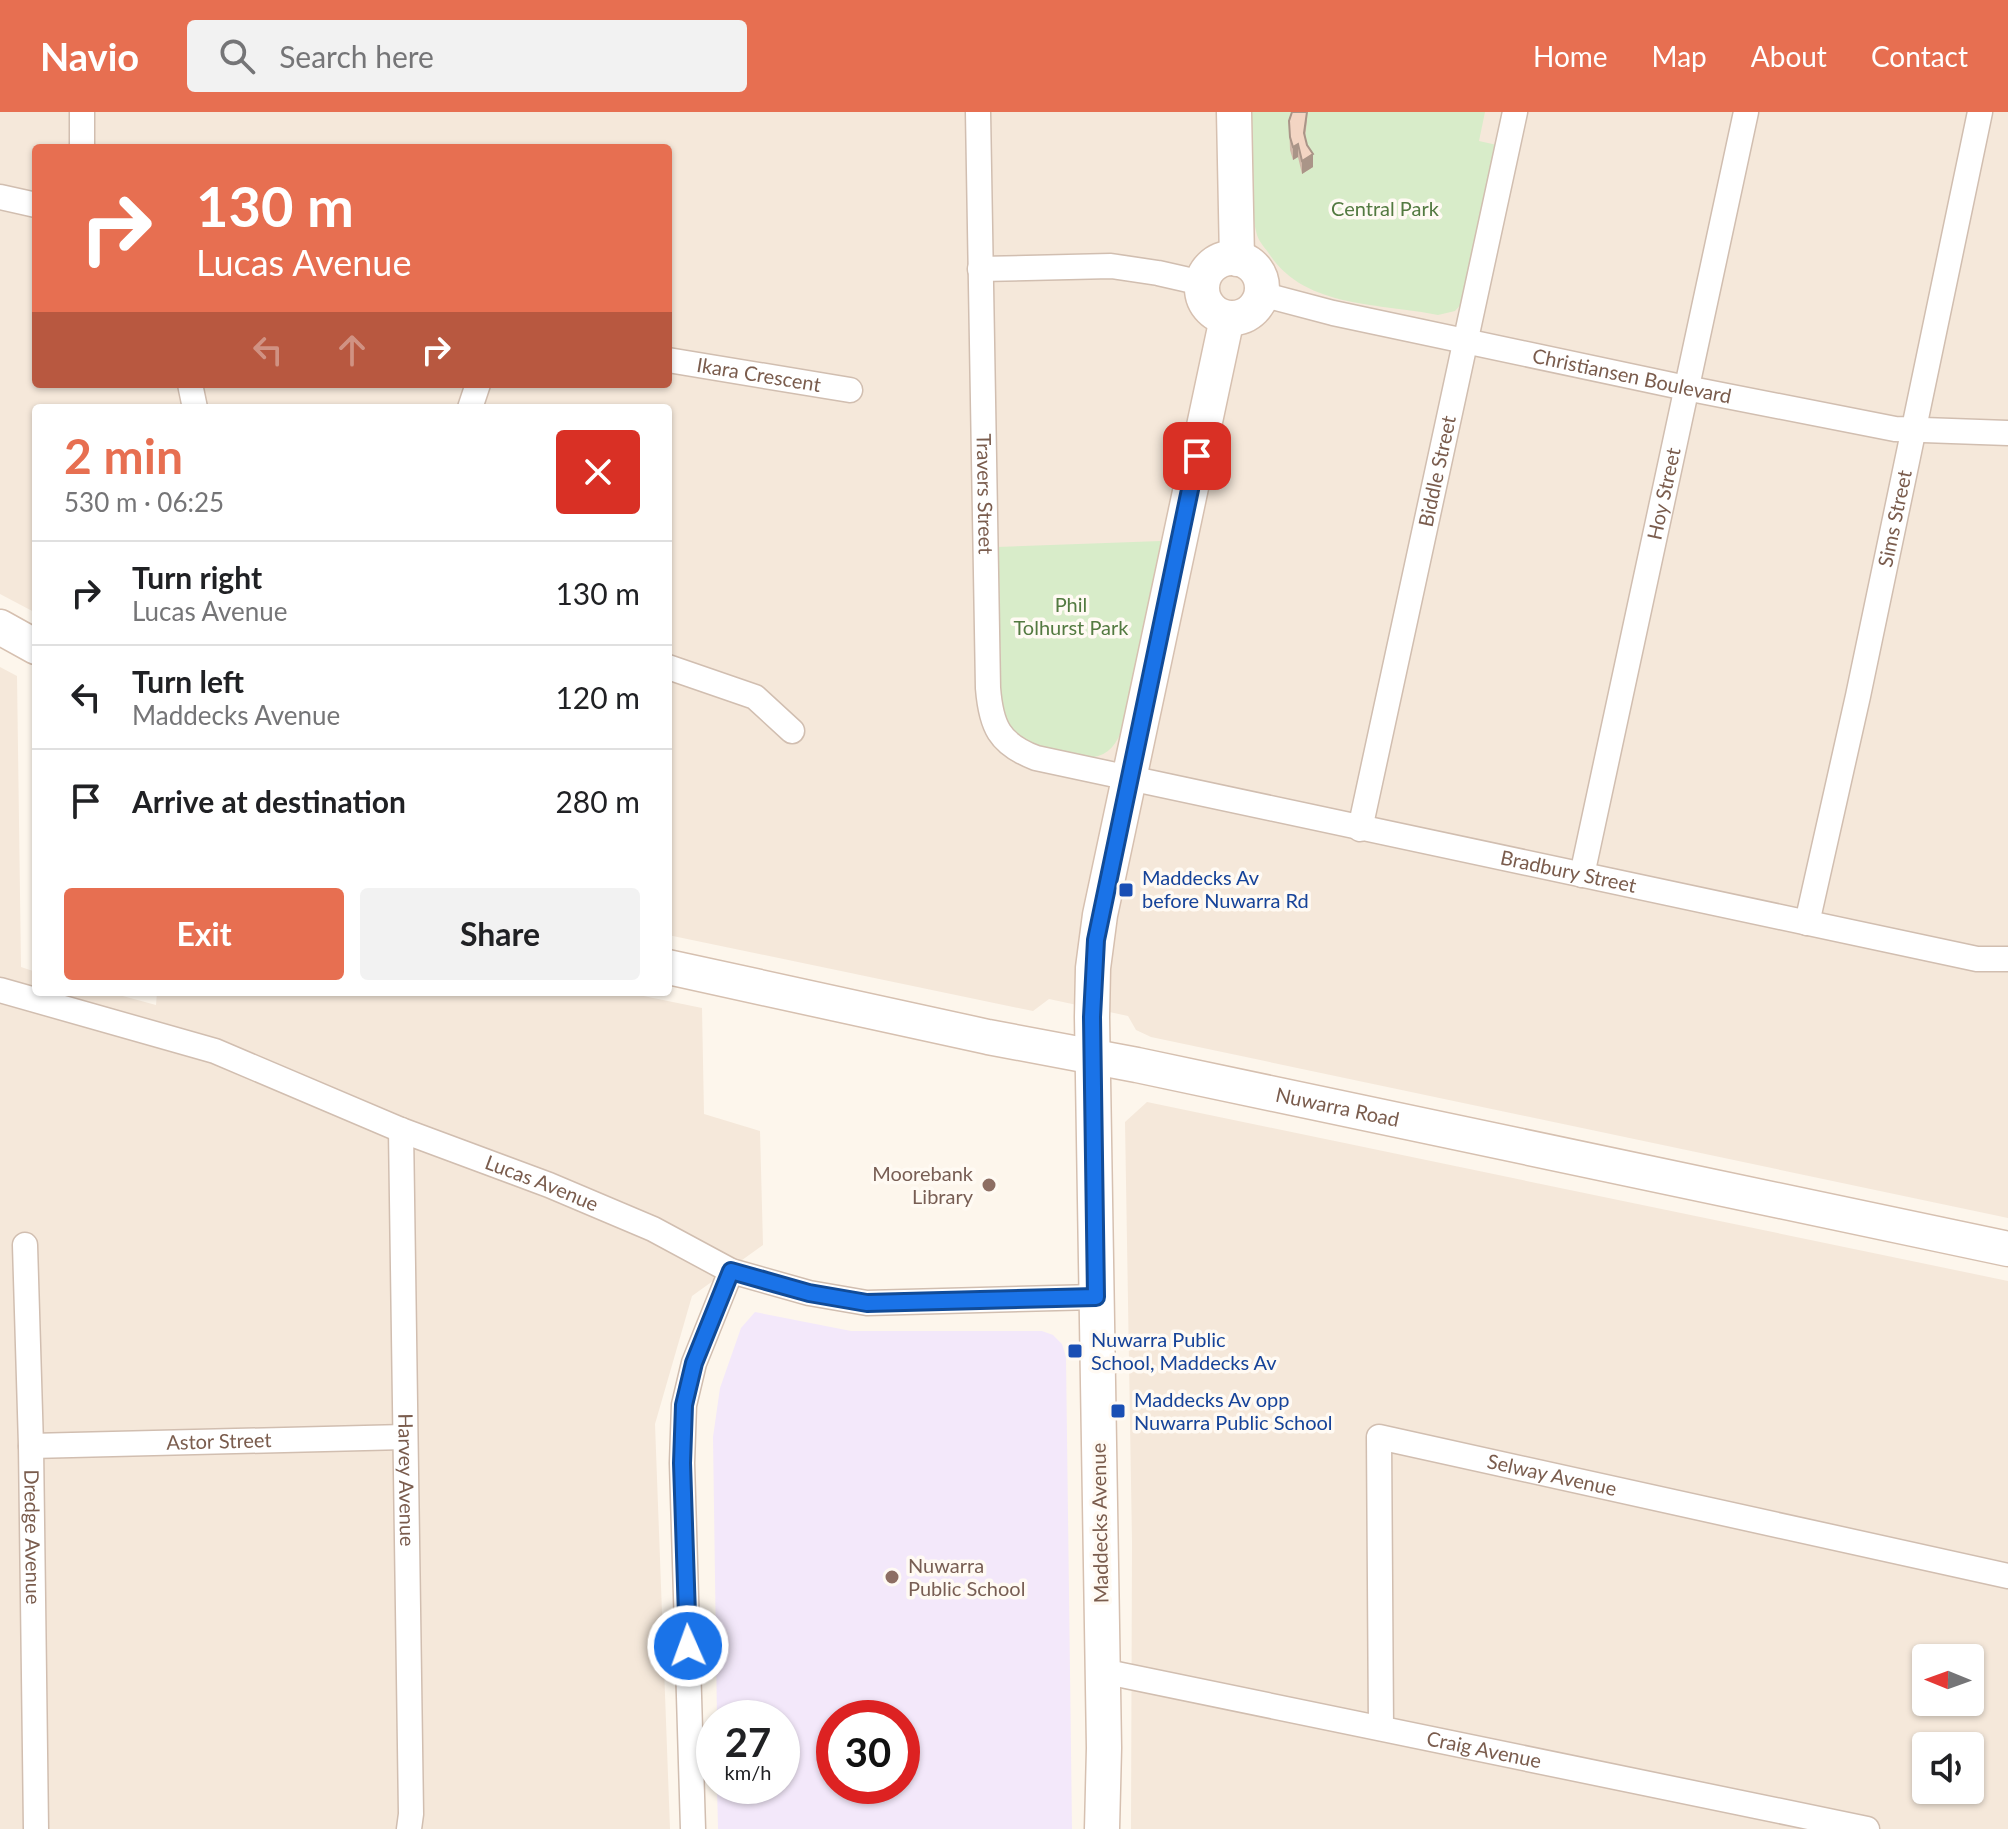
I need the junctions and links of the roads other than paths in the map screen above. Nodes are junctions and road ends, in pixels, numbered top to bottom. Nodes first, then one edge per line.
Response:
1 (82, 112) edge
2 (978, 112) edge
3 (1234, 112) edge
4 (1515, 112) edge
5 (1746, 112) edge
6 (1980, 112) edge
7 (82, 144) edge
8 (0, 197) edge
9 (32, 204) edge
10 (1237, 259) junction
11 (980, 269) junction
12 (1202, 283) junction
13 (1261, 294) junction
14 (1227, 318) junction
15 (1466, 340) junction
16 (672, 361) edge
17 (1686, 388) junction
18 (850, 390) dead end
19 (1912, 431) junction
20 (2008, 433) edge
21 (0, 627) edge
22 (32, 645) edge
23 (672, 668) edge
24 (792, 731) dead end
25 (1129, 779) junction
26 (1360, 829) junction
27 (1582, 875) junction
28 (1807, 923) junction
29 (2008, 959) edge
30 (672, 968) edge
31 (0, 990) edge
32 (1092, 1056) junction
33 (401, 1130) junction
34 (25, 1245) dead end
35 (2008, 1249) edge
36 (731, 1271) junction
37 (1096, 1297) junction
38 (405, 1437) junction
39 (31, 1446) junction
40 (2008, 1576) edge
41 (1102, 1671) junction
42 (1381, 1728) junction
43 (36, 1829) edge
44 (409, 1829) edge
45 (693, 1829) edge
46 (1102, 1829) edge
47 (1867, 1829) edge

1 - 7 street
2 - 11 street, Travers Street
3 - 10 street
4 - 15 street, Biddle Street
5 - 17 street, Hoy Street
6 - 19 street, Sims Street
8 - 9 street
10 - 12 street
10 - 13 street
11 - 12 street
11 - 25 street, Travers Street
12 - 14 street
13 - 14 street
13 - 15 street, Christiansen Boulevard
14 - 25 street, Maddecks Avenue
15 - 17 street, Christiansen Boulevard
15 - 26 street, Biddle Street
16 - 18 street, Ikara Crescent
17 - 19 street, Christiansen Boulevard
17 - 27 street, Hoy Street
19 - 20 street, Christiansen Boulevard
19 - 28 street, Sims Street
21 - 22 street
23 - 24 street
25 - 26 street, Bradbury Street
25 - 32 street, Maddecks Avenue
26 - 27 street, Bradbury Street
27 - 28 street, Bradbury Street
28 - 29 street, Bradbury Street
30 - 32 street, Nuwarra Road
31 - 33 street, Lucas Avenue
32 - 35 street, Nuwarra Road
32 - 37 street, Maddecks Avenue
33 - 36 street, Lucas Avenue
33 - 38 street, Harvey Avenue
34 - 39 street, Dredge Avenue
36 - 37 street, Lucas Avenue
36 - 45 street
37 - 41 street, Maddecks Avenue
38 - 39 street, Astor Street
38 - 44 street, Harvey Avenue
39 - 43 street, Dredge Avenue
40 - 42 street, Selway Avenue
41 - 42 street, Craig Avenue
41 - 46 street, Maddecks Avenue
42 - 47 street, Craig Avenue

